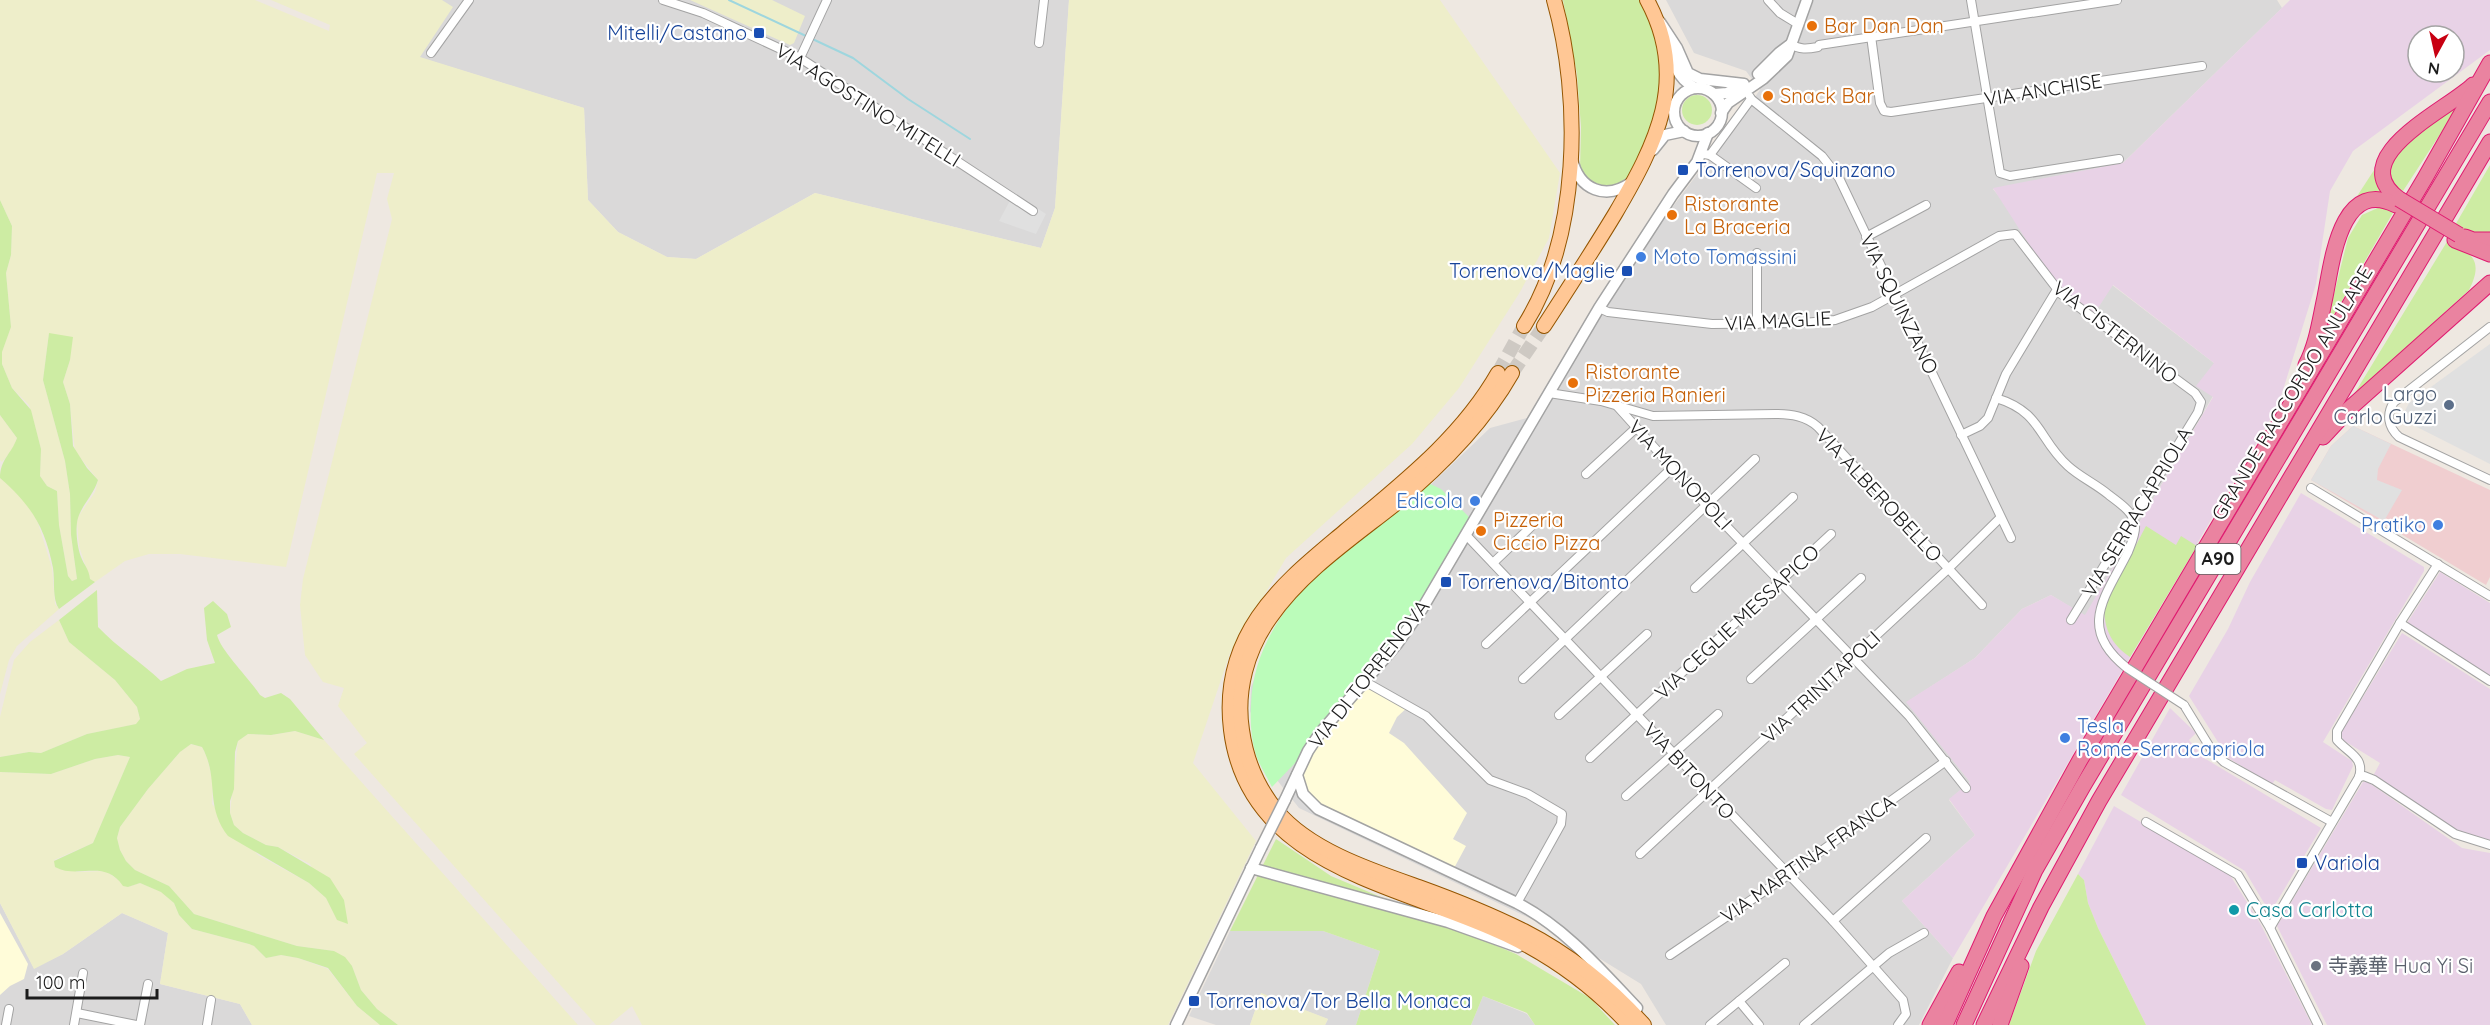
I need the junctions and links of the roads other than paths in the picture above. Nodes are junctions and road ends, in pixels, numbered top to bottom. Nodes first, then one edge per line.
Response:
1 (469, 0) edge
2 (663, 0) edge
3 (827, 0) edge
4 (1044, 0) edge
5 (1554, 0) edge
6 (1768, 0) edge
7 (1807, 0) edge
8 (1971, 0) edge
9 (2117, 0) edge
10 (1650, 5) edge
11 (1974, 22) junction
12 (1798, 24) junction
13 (1871, 36) junction
14 (1673, 41) junction
15 (1039, 43) dead end
16 (1791, 44) junction
17 (431, 53) dead end
18 (800, 57) junction
19 (2489, 65) edge
20 (2202, 66) dead end
21 (1695, 88) junction
22 (1748, 91) junction
23 (1714, 94) junction
24 (1734, 98) junction
25 (1987, 99) junction
26 (2490, 102) edge
27 (1742, 111) junction
28 (1722, 113) junction
29 (1687, 132) junction
30 (1707, 133) junction
31 (2490, 142) edge
32 (1705, 154) junction
33 (1572, 156) junction
34 (1647, 157) junction
35 (2119, 159) dead end
36 (1635, 180) junction
37 (1756, 188) dead end
38 (2398, 202) junction
39 (1926, 205) dead end
40 (1033, 211) dead end
41 (2010, 235) joint
42 (1866, 237) junction
43 (2457, 237) junction
44 (2490, 240) edge
45 (1756, 253) dead end
46 (2490, 254) edge
47 (2490, 283) edge
48 (2056, 291) junction
49 (1893, 294) junction
50 (1599, 308) junction
51 (1757, 324) junction
52 (1524, 326) tunnel mouth
53 (1544, 326) tunnel mouth
54 (2490, 327) edge
55 (1498, 373) tunnel mouth
56 (1512, 373) tunnel mouth
57 (1549, 393) junction
58 (1996, 398) junction
59 (2201, 402) joint
60 (1617, 406) junction
61 (1636, 428) junction
62 (2277, 428) junction
63 (1961, 435) junction
64 (1755, 459) dead end
65 (2297, 466) junction
66 (1672, 468) junction
67 (1586, 474) dead end
68 (2490, 480) edge
69 (2311, 488) dead end
70 (1793, 497) dead end
71 (1707, 506) junction
72 (2000, 518) junction
73 (1538, 520) dead end
74 (2134, 522) junction
75 (1831, 534) dead end
76 (1466, 536) junction
77 (2011, 538) dead end
78 (1743, 544) junction
79 (1493, 563) junction
80 (2438, 564) junction
81 (1948, 569) junction
82 (1861, 578) dead end
83 (1780, 582) junction
84 (1695, 588) dead end
85 (2490, 596) edge
86 (1530, 602) junction
87 (1982, 605) dead end
88 (1816, 619) junction
89 (2072, 620) dead end
90 (2400, 623) junction
91 (1647, 634) dead end
92 (1565, 638) junction
93 (1486, 644) dead end
94 (1852, 658) junction
95 (1601, 678) junction
96 (1523, 679) dead end
97 (1751, 679) dead end
98 (1364, 681) junction
99 (2490, 681) edge
100 (1718, 714) dead end
101 (1559, 715) dead end
102 (1637, 716) junction
103 (1673, 755) junction
104 (1590, 758) dead end
105 (1946, 761) junction
106 (1298, 772) junction
107 (2359, 777) junction
108 (1966, 788) dead end
109 (1709, 792) junction
110 (1626, 796) dead end
111 (2146, 822) dead end
112 (2332, 822) junction
113 (1926, 838) dead end
114 (2490, 845) edge
115 (1640, 854) dead end
116 (1251, 868) junction
117 (1788, 875) junction
118 (1517, 903) junction
119 (2041, 907) junction
120 (1994, 916) junction
121 (1833, 921) junction
122 (2270, 928) junction
123 (1924, 933) dead end
124 (1670, 955) dead end
125 (1785, 963) dead end
126 (1873, 966) junction
127 (83, 973) dead end
128 (1573, 975) junction
129 (148, 984) dead end
130 (211, 1000) dead end
131 (1739, 1001) junction
132 (9, 1009) dead end
133 (77, 1013) junction
134 (6, 1025) edge
135 (74, 1025) edge
136 (138, 1025) edge
137 (207, 1025) edge
138 (1176, 1025) edge
139 (1629, 1025) edge
140 (1644, 1025) edge
141 (1650, 1025) edge
142 (1710, 1025) edge
143 (1759, 1025) edge
144 (1804, 1025) edge
145 (1898, 1025) edge
146 (1930, 1025) edge
147 (1945, 1025) edge
148 (1964, 1025) edge
149 (1984, 1025) edge
150 (2000, 1025) edge
151 (2318, 1025) edge

1 - 17 street
2 - 18 street, VIA AGOSTINO MITELLI
3 - 18 street
4 - 15 street
5 - 33 main road
6 - 12 street
7 - 12 street
8 - 11 street
9 - 11 street
10 - 14 street
10 - 34 main road
11 - 13 street
11 - 25 street
12 - 16 street
13 - 16 street
13 - 25 street, VIA ANCHISE
14 - 21 street
14 - 22 street
16 - 22 street
18 - 40 street, VIA AGOSTINO MITELLI
19 - 38 highway
19 - 62 highway
20 - 25 street, VIA ANCHISE
21 - 23 street
21 - 29 street
22 - 23 street
22 - 24 street
22 - 27 street, VIA DI TORRENOVA
22 - 42 street, VIA SQUINZANO
23 - 28 street
24 - 27 street
24 - 28 street
25 - 35 street
26 - 148 highway, GRANDE RACCORDO ANULARE / A90
27 - 32 street, VIA DI TORRENOVA
28 - 30 street
29 - 30 street
29 - 32 street
29 - 34 street
30 - 32 street, VIA DI TORRENOVA
31 - 65 highway, A90
32 - 37 street
32 - 50 street, VIA DI TORRENOVA
33 - 36 street
33 - 52 main road
34 - 36 main road
36 - 53 main road
38 - 43 highway, bridge
38 - 62 highway
39 - 42 street
41 - 48 street, VIA CISTERNINO
41 - 49 street, VIA MAGLIE
42 - 49 street, VIA SQUINZANO
43 - 44 highway
43 - 46 highway
45 - 51 street
47 - 65 highway
48 - 58 street
48 - 59 street, VIA CISTERNINO
49 - 51 street, VIA MAGLIE
49 - 63 street, VIA SQUINZANO
50 - 51 street, VIA MAGLIE
50 - 57 street, VIA DI TORRENOVA
54 - 68 street
55 - 128 main road
56 - 140 main road
57 - 60 street, VIA ALBEROBELLO
57 - 76 street, VIA DI TORRENOVA
58 - 63 street
58 - 74 street
59 - 74 street, VIA SERRACAPRIOLA
60 - 61 street, VIA MONOPOLI
60 - 81 street, VIA ALBEROBELLO
61 - 66 street, VIA MONOPOLI
61 - 67 street
62 - 120 highway
63 - 72 street, VIA SQUINZANO
64 - 71 street
65 - 119 highway, A90
66 - 71 street, VIA MONOPOLI
66 - 86 street
69 - 80 street
70 - 78 street, VIA MONOPOLI
71 - 78 street, VIA MONOPOLI
71 - 92 street
72 - 77 street, VIA SQUINZANO
72 - 81 street, VIA TRINITAPOLI
73 - 79 street
74 - 89 street, VIA SERRACAPRIOLA
74 - 112 street, bridge
75 - 83 street, VIA CEGLIE MESSAPICO
76 - 79 street, VIA BITONTO
76 - 98 street, VIA DI TORRENOVA
78 - 83 street, VIA MONOPOLI
78 - 84 street, VIA MONOPOLI
79 - 86 street, VIA BITONTO
80 - 85 street
80 - 90 street
81 - 87 street, VIA ALBEROBELLO
81 - 94 street, VIA TRINITAPOLI
82 - 88 street
83 - 88 street, VIA MONOPOLI
83 - 102 street, VIA CEGLIE MESSAPICO
86 - 92 street, VIA BITONTO
86 - 93 street
88 - 94 street, VIA MONOPOLI
88 - 97 street
90 - 99 street
90 - 107 street
91 - 95 street
92 - 95 street, VIA BITONTO
92 - 96 street
94 - 105 street, VIA MONOPOLI
94 - 109 street, VIA TRINITAPOLI
95 - 101 street
95 - 102 street, VIA BITONTO
98 - 106 street, VIA DI TORRENOVA
98 - 118 street
100 - 103 street
102 - 103 street, VIA BITONTO
102 - 104 street, VIA CEGLIE MESSAPICO
103 - 109 street, VIA BITONTO
103 - 110 street
105 - 108 street, VIA MONOPOLI
105 - 117 street, VIA MARTINA FRANCA
106 - 116 street, VIA DI TORRENOVA, bridge
106 - 118 street
107 - 112 street
107 - 114 street
109 - 115 street, VIA TRINITAPOLI
109 - 117 street, VIA BITONTO
111 - 122 street
112 - 122 street
113 - 121 street
116 - 128 street
116 - 138 street, VIA DI TORRENOVA
117 - 121 street, VIA BITONTO
117 - 124 street, VIA MARTINA FRANCA
118 - 141 street
119 - 149 highway, A90
119 - 150 highway
120 - 146 highway
120 - 147 highway
121 - 126 street, VIA BITONTO
122 - 151 street
123 - 126 street
125 - 131 street
126 - 144 street
126 - 145 street, VIA BITONTO
127 - 133 street
128 - 139 main road
129 - 136 street
130 - 137 street
131 - 142 street
131 - 143 street
132 - 134 street
133 - 135 street
133 - 136 street

